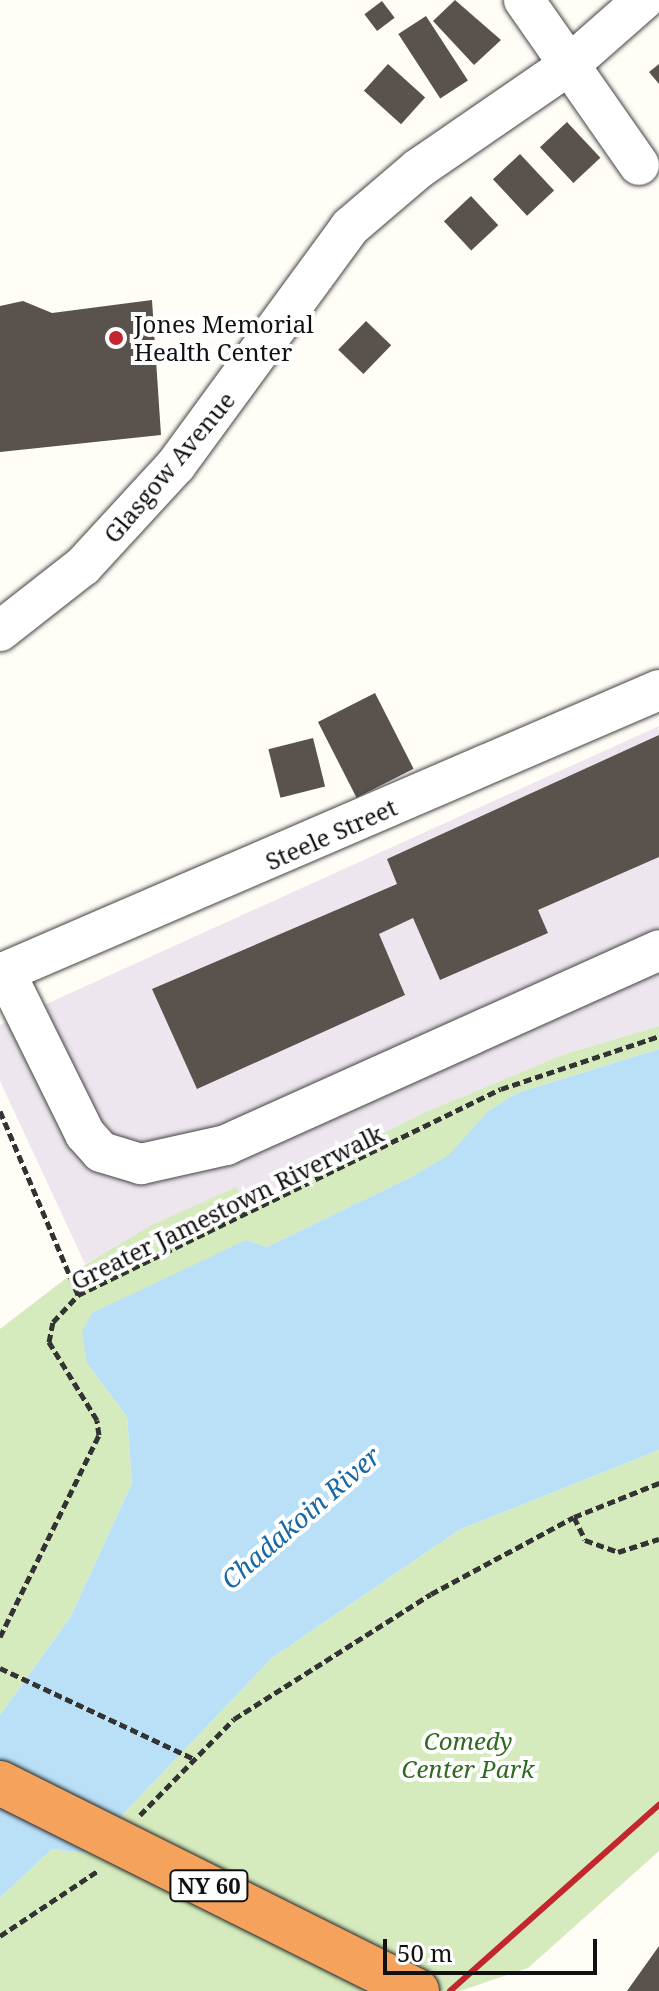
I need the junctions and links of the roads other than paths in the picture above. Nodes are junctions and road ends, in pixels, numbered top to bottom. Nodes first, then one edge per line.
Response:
1 (524, 0) edge
2 (643, 0) edge
3 (568, 66) junction
4 (639, 165) dead end
5 (0, 631) edge
6 (659, 690) edge
7 (659, 950) edge
8 (3, 973) edge
9 (0, 1783) edge
10 (417, 1991) edge

1 - 3 street
2 - 3 street, Glasgow Avenue
3 - 4 street
3 - 5 street, Glasgow Avenue
6 - 8 street, Steele Street
7 - 8 street
9 - 10 highway, NY 60, bridge

